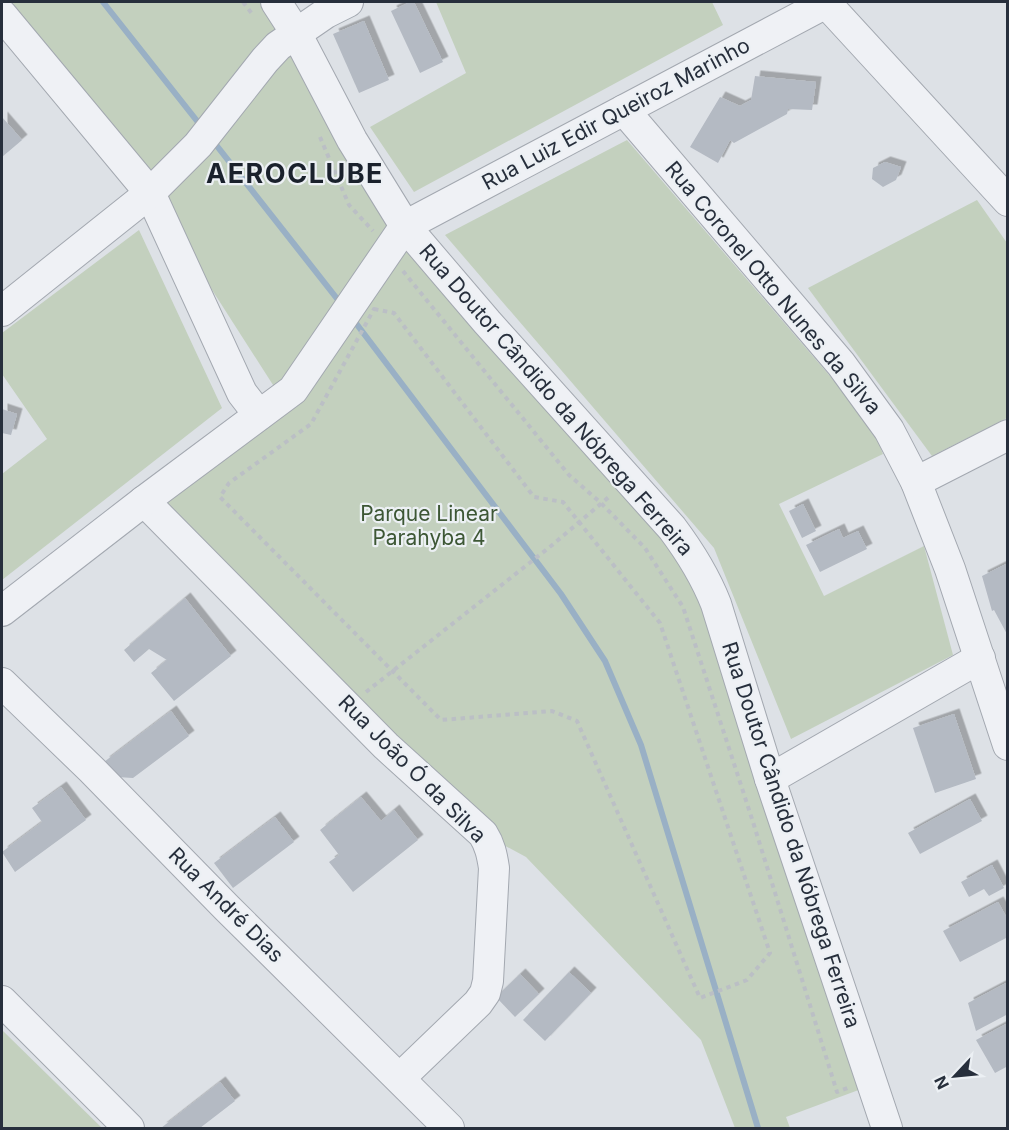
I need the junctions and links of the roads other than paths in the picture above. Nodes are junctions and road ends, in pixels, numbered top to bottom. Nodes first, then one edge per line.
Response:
1 (276, 2) edge
2 (348, 2) edge
3 (827, 2) edge
4 (2, 15) edge
5 (285, 41) junction
6 (624, 110) junction
7 (150, 194) junction
8 (1008, 201) edge
9 (405, 226) junction
10 (2, 310) edge
11 (259, 415) junction
12 (1008, 435) edge
13 (916, 482) junction
14 (144, 501) junction
15 (2, 611) edge
16 (980, 658) junction
17 (2, 683) edge
18 (1008, 745) edge
19 (770, 779) junction
20 (2, 1000) edge
21 (400, 1078) junction
22 (129, 1128) edge
23 (450, 1128) edge
24 (887, 1128) edge

1 - 5 street, Rua Doutor Cândido da Nóbrega Ferreira
2 - 5 street
3 - 6 street, Rua Luiz Edir Queiroz Marinho
3 - 8 street
4 - 7 street
5 - 7 street
5 - 9 street, Rua Doutor Cândido da Nóbrega Ferreira
6 - 9 street, Rua Luiz Edir Queiroz Marinho
6 - 13 street, Rua Coronel Otto Nunes da Silva
7 - 10 street
7 - 11 street
9 - 11 street
9 - 19 street, Rua Doutor Cândido da Nóbrega Ferreira
11 - 14 street
12 - 13 street
13 - 16 street, Rua Coronel Otto Nunes da Silva
14 - 15 street
14 - 21 street, Rua João Ó da Silva
16 - 18 street, Rua Coronel Otto Nunes da Silva
16 - 19 street
17 - 21 street, Rua André Dias
19 - 24 street, Rua Doutor Cândido da Nóbrega Ferreira
20 - 22 street
21 - 23 street, Rua André Dias

